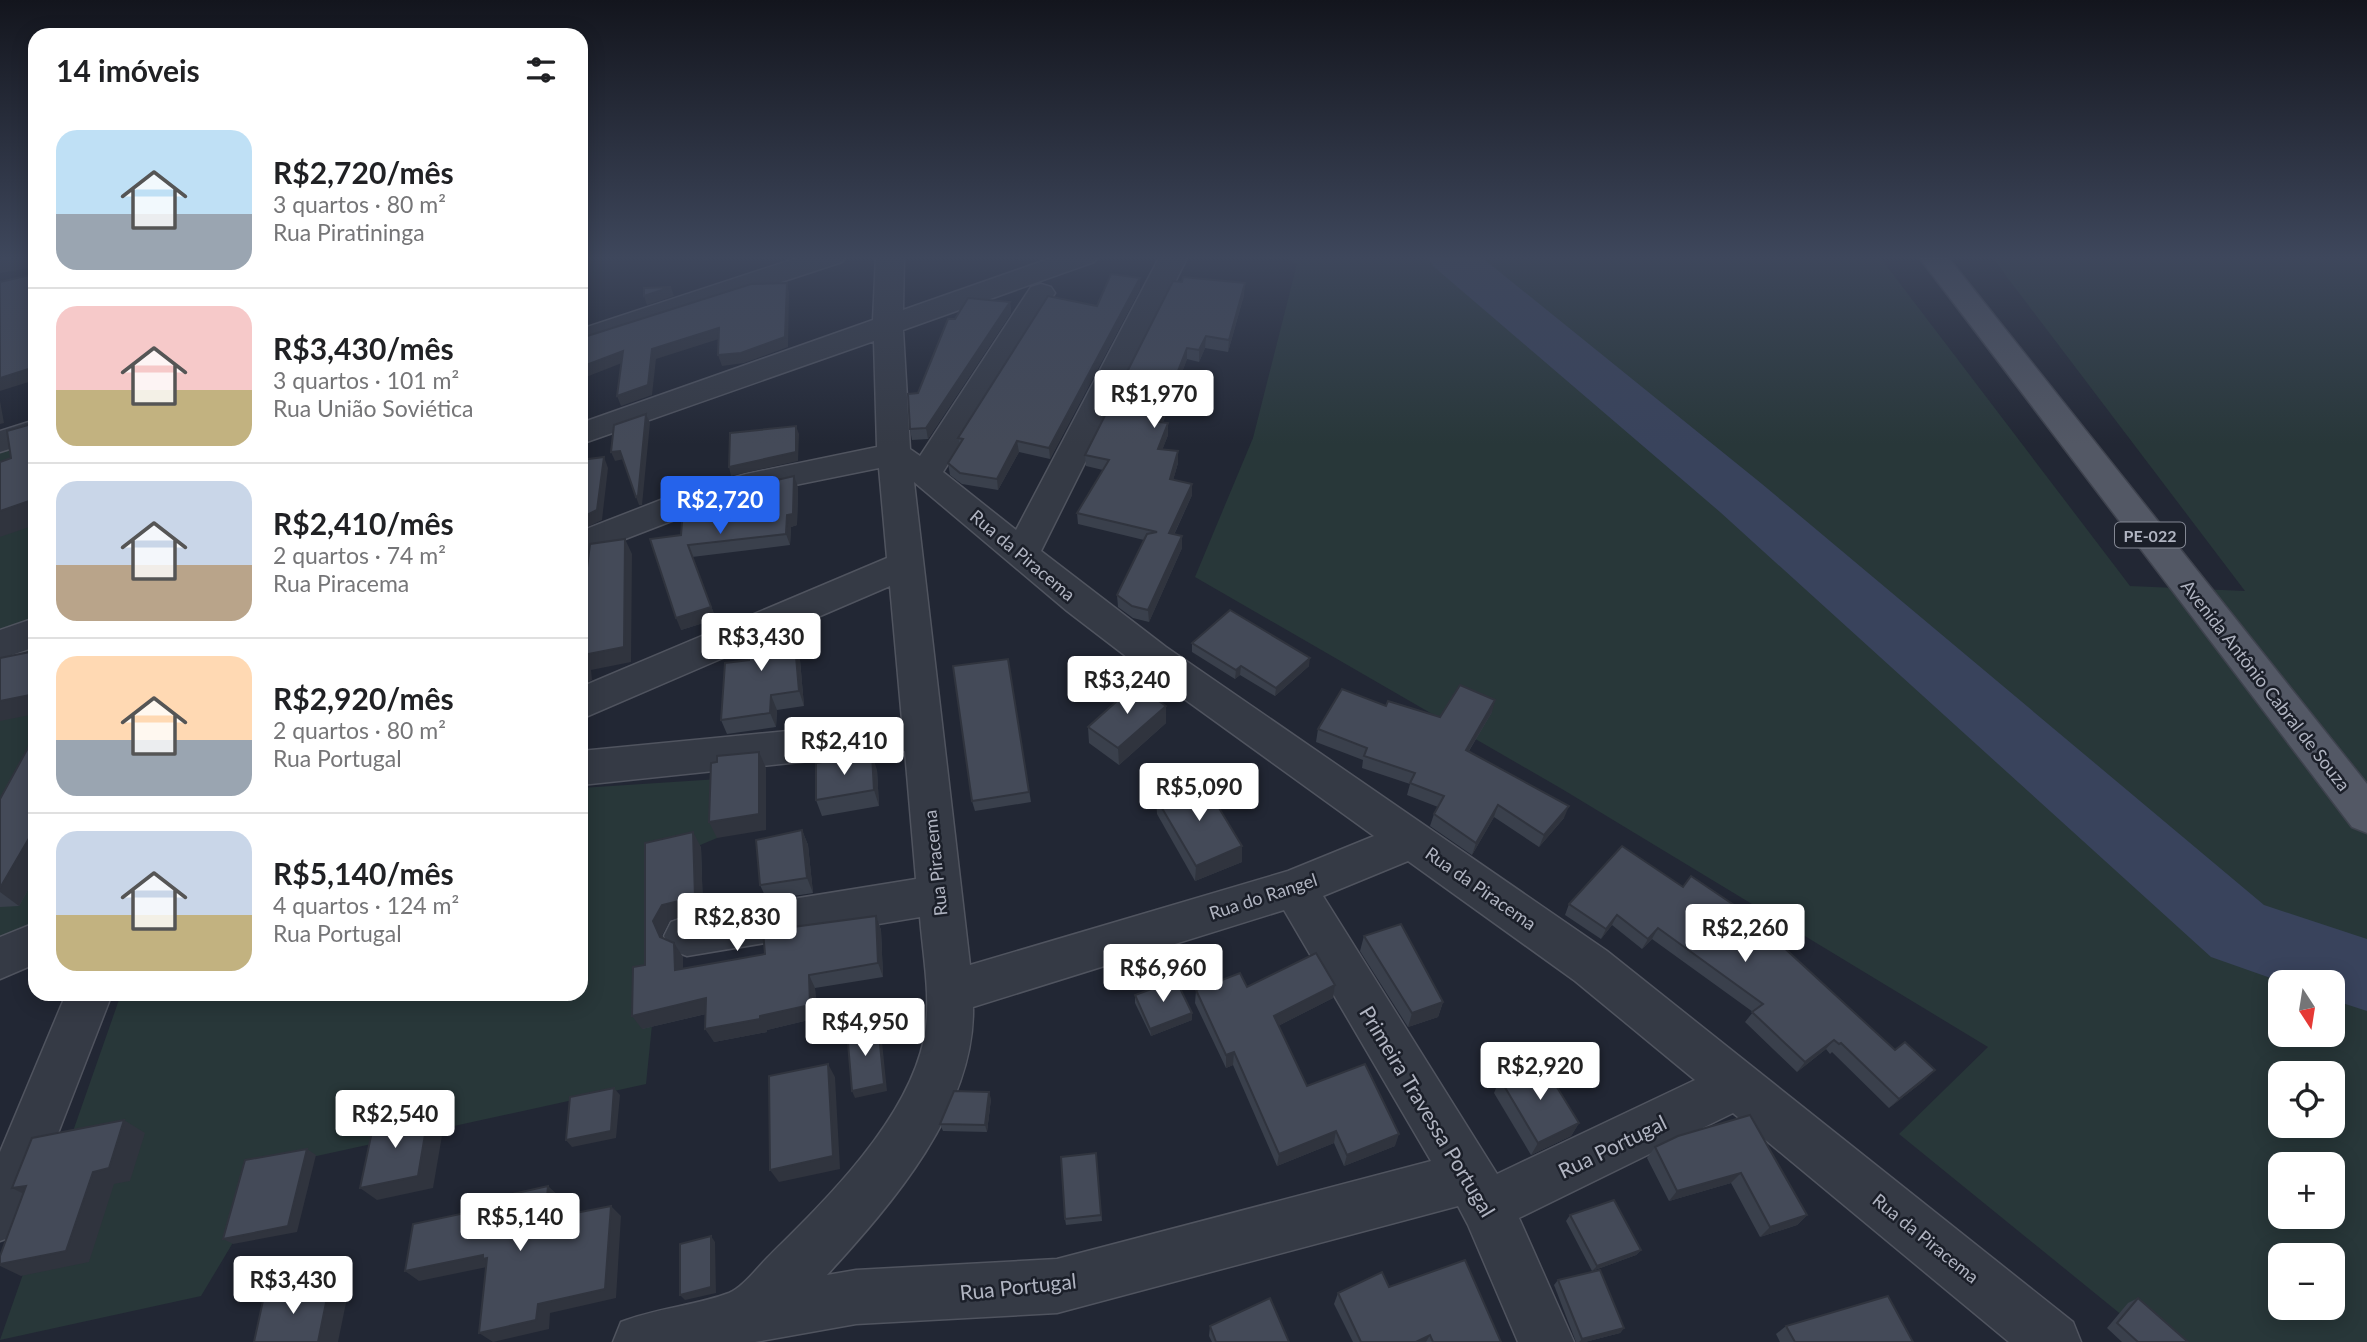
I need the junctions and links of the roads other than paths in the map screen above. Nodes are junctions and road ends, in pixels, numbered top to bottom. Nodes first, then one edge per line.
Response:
1 (643, 319) edge
2 (888, 319) edge
3 (906, 319) edge
4 (1021, 319) edge
5 (1142, 319) edge
6 (1981, 319) edge
7 (888, 325) junction
8 (588, 337) edge
9 (28, 432) edge
10 (588, 432) edge
11 (0, 442) edge
12 (909, 464) junction
13 (588, 541) edge
14 (1022, 553) junction
15 (905, 565) junction
16 (28, 635) edge
17 (0, 645) edge
18 (588, 701) edge
19 (921, 734) junction
20 (588, 767) edge
21 (2367, 815) edge
22 (1413, 840) junction
23 (1294, 888) junction
24 (938, 895) junction
25 (687, 936) dead end
26 (28, 946) edge
27 (0, 958) edge
28 (950, 993) junction
29 (86, 1001) edge
30 (1736, 1086) junction
31 (1479, 1192) junction
32 (0, 1215) edge
33 (746, 1316) junction
34 (641, 1342) edge
35 (1546, 1342) edge
36 (2053, 1342) edge

1 - 8 street
2 - 7 street, Rua Piracema
3 - 7 street
4 - 12 street
5 - 14 street
6 - 21 main road, Avenida Antônio Cabral de Souza / PE-022
7 - 10 street
7 - 12 street, Rua Piracema
9 - 11 street
12 - 13 street
12 - 14 street, Rua da Piracema
12 - 15 street, Rua Piracema
14 - 22 street, Rua da Piracema
15 - 18 street
15 - 19 street, Rua Piracema
16 - 17 street
19 - 20 street
19 - 24 street, Rua Piracema
22 - 23 street, Rua do Rangel
22 - 30 street, Rua da Piracema
23 - 28 street, Rua do Rangel
23 - 31 street, Primeira Travessa Portugal
24 - 25 street
24 - 28 street, Rua Piracema
26 - 27 street
28 - 33 street, Rua Piracema
29 - 32 street
30 - 31 street, Rua Portugal
30 - 36 street, Rua da Piracema
31 - 33 street, Rua Portugal
31 - 35 street, Primeira Travessa Portugal
33 - 34 street, Rua Portugal

